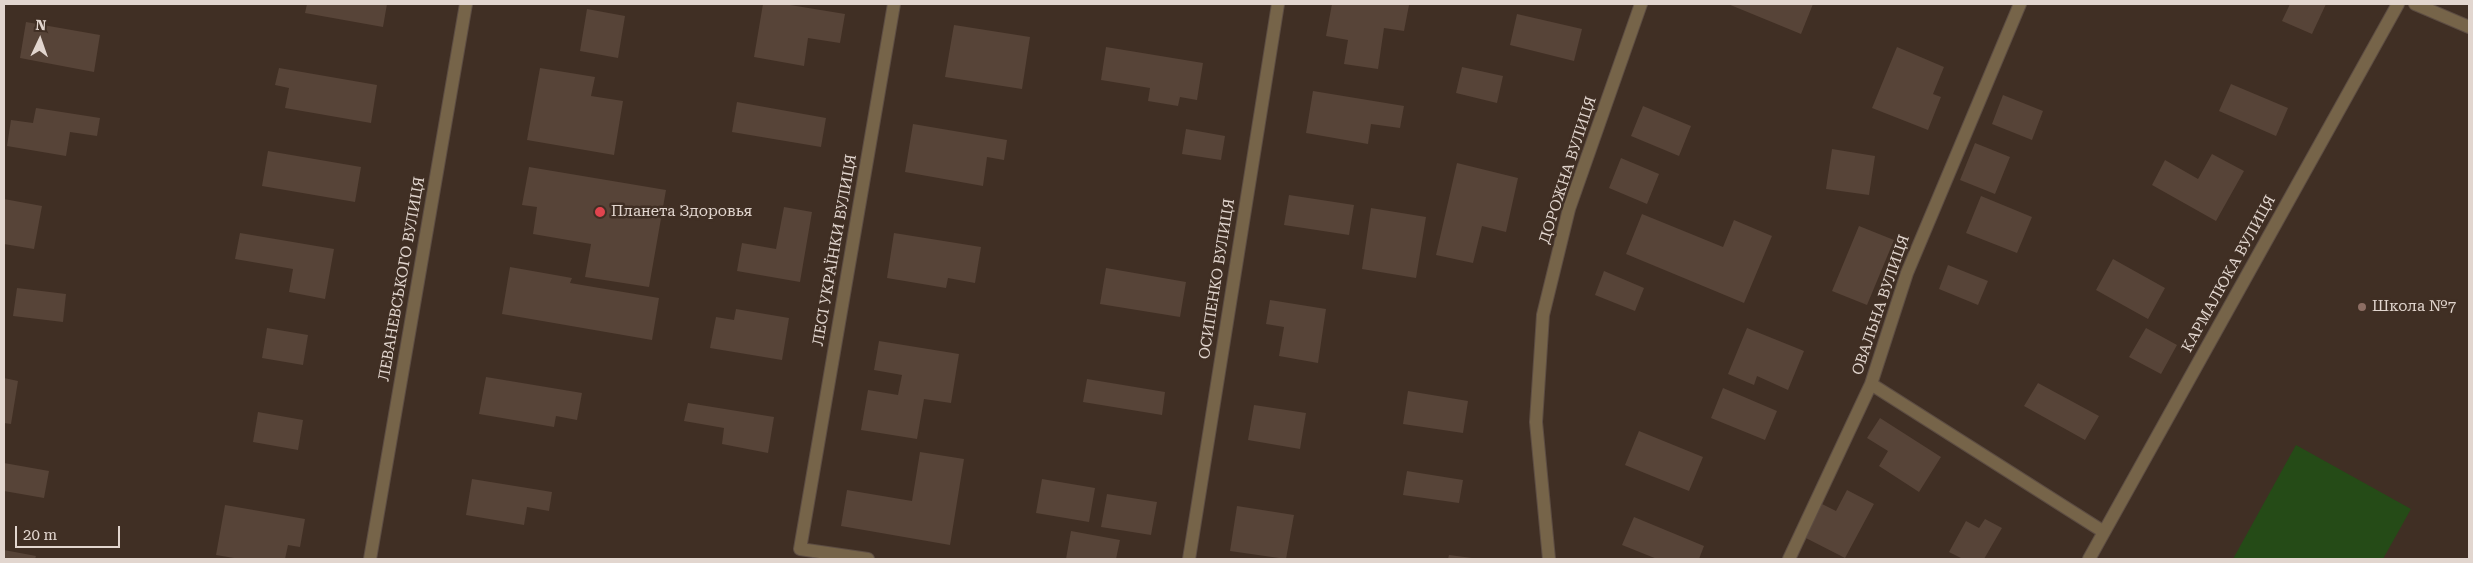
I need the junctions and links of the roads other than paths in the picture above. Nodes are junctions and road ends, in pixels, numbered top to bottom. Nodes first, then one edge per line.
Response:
1 (466, 4) edge
2 (894, 4) edge
3 (1278, 4) edge
4 (1641, 4) edge
5 (2020, 4) edge
6 (2398, 4) edge
7 (2416, 4) edge
8 (2469, 27) edge
9 (1871, 384) junction
10 (2104, 532) junction
11 (370, 559) edge
12 (868, 559) edge
13 (1189, 559) edge
14 (1549, 559) edge
15 (1789, 559) edge
16 (2089, 559) edge

1 - 11 street, ЛЕВАНЕВСЬКОГО ВУЛИЦЯ
2 - 12 street, ЛЕСІ УКРАЇНКИ ВУЛИЦЯ
3 - 13 street, ОСИПЕНКО ВУЛИЦЯ
4 - 14 street, ДОРОЖНА ВУЛИЦЯ
5 - 9 street, ОВАЛЬНА ВУЛИЦЯ
6 - 10 street, КАРМАЛЮКА ВУЛИЦЯ
7 - 8 street
9 - 10 street
9 - 15 street, ОВАЛЬНА ВУЛИЦЯ
10 - 16 street, КАРМАЛЮКА ВУЛИЦЯ

